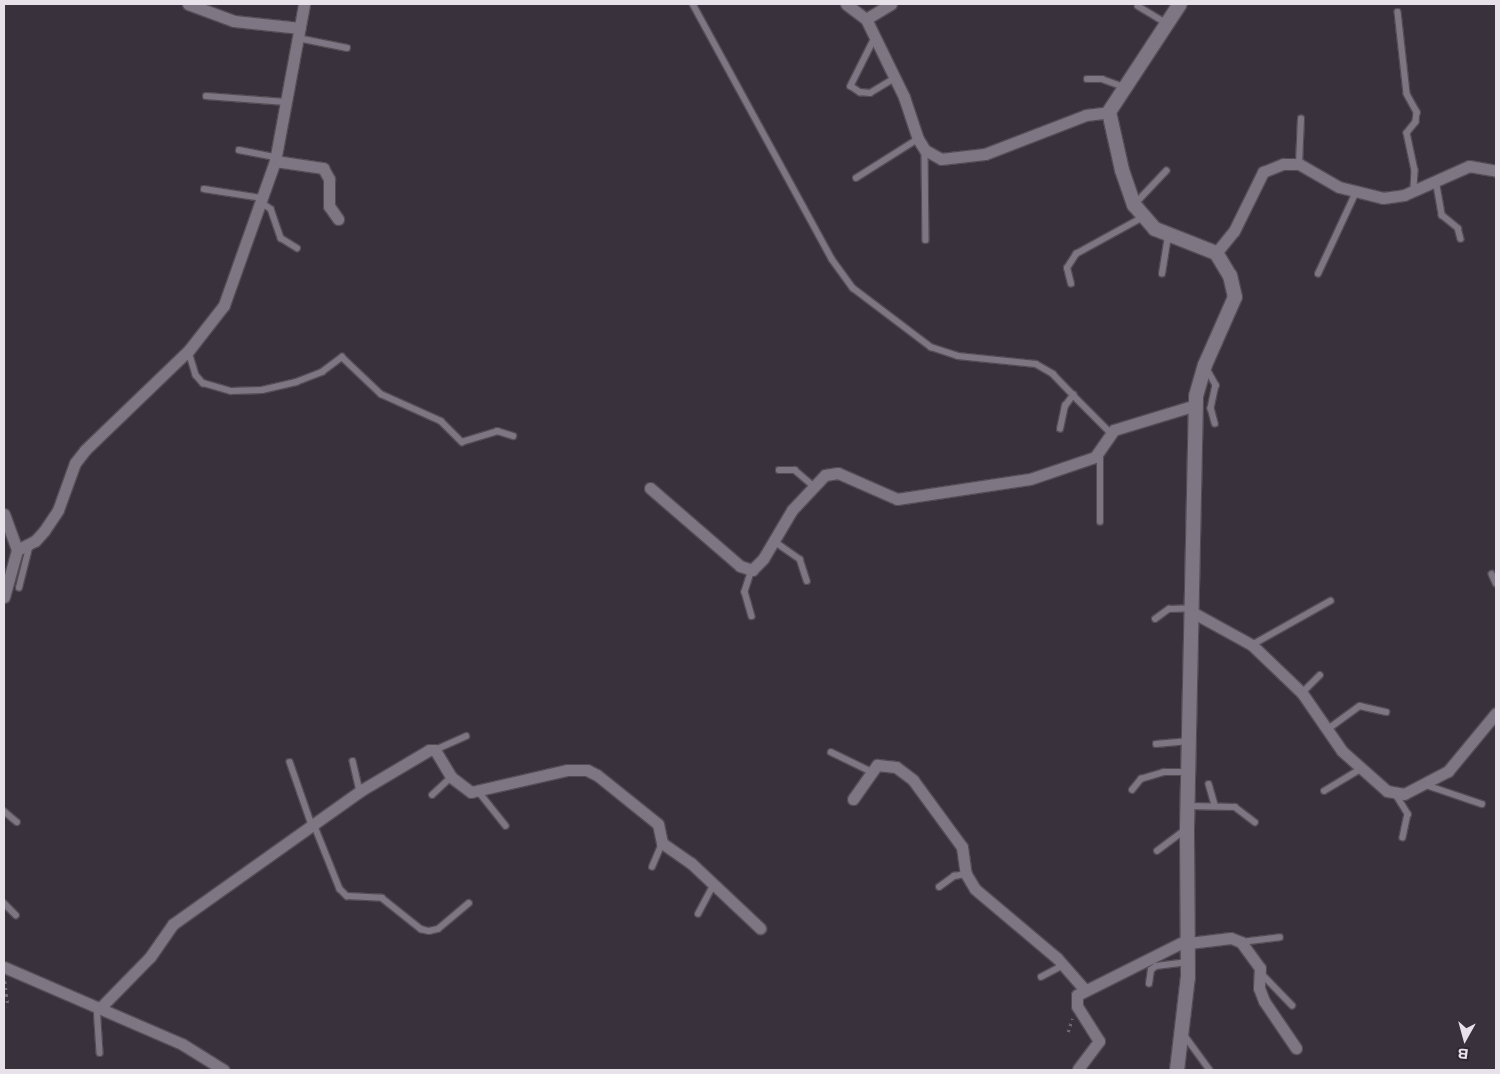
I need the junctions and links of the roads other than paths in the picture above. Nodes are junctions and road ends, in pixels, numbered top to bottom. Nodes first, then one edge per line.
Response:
1 (188, 4) edge
2 (304, 4) edge
3 (693, 4) edge
4 (846, 4) edge
5 (891, 4) edge
6 (1180, 4) edge
7 (1138, 6) dead end
8 (1398, 12) dead end
9 (866, 19) junction
10 (1168, 24) junction
11 (299, 33) junction
12 (875, 38) junction
13 (346, 48) dead end
14 (895, 78) junction
15 (1087, 79) dead end
16 (1124, 87) junction
17 (206, 96) dead end
18 (286, 102) junction
19 (1109, 112) junction
20 (1301, 119) dead end
21 (918, 138) junction
22 (239, 150) dead end
23 (925, 150) junction
24 (276, 159) junction
25 (1299, 164) junction
26 (1166, 171) dead end
27 (1496, 171) edge
28 (856, 178) dead end
29 (1436, 180) junction
30 (204, 189) dead end
31 (1414, 191) junction
32 (1356, 192) junction
33 (261, 200) junction
34 (1134, 204) junction
35 (1143, 217) junction
36 (338, 219) dead end
37 (1168, 235) junction
38 (1461, 239) dead end
39 (926, 240) dead end
40 (297, 248) dead end
41 (1216, 253) junction
42 (1162, 274) dead end
43 (1318, 274) dead end
44 (1070, 284) dead end
45 (188, 350) junction
46 (1205, 365) junction
47 (1073, 395) junction
48 (1196, 405) junction
49 (1215, 423) dead end
50 (1060, 429) dead end
51 (1110, 432) junction
52 (513, 436) dead end
53 (1100, 453) junction
54 (779, 470) dead end
55 (812, 485) junction
56 (650, 488) dead end
57 (5, 519) edge
58 (1100, 522) dead end
59 (774, 541) junction
60 (30, 544) junction
61 (17, 550) junction
62 (752, 570) junction
63 (1492, 574) dead end
64 (806, 581) dead end
65 (1496, 583) edge
66 (19, 588) dead end
67 (4, 597) edge
68 (1330, 601) dead end
69 (1192, 610) junction
70 (752, 616) dead end
71 (1155, 619) dead end
72 (1252, 645) junction
73 (1320, 675) dead end
74 (1302, 693) junction
75 (1386, 712) dead end
76 (1496, 712) edge
77 (1328, 729) junction
78 (466, 736) dead end
79 (1189, 741) junction
80 (1156, 744) dead end
81 (435, 750) junction
82 (831, 752) dead end
83 (353, 761) dead end
84 (290, 762) dead end
85 (1359, 770) junction
86 (870, 771) junction
87 (1189, 772) junction
88 (451, 777) junction
89 (1209, 784) dead end
90 (1426, 784) junction
91 (1132, 790) dead end
92 (360, 791) junction
93 (1324, 791) dead end
94 (478, 792) junction
95 (1395, 793) junction
96 (432, 795) dead end
97 (853, 799) dead end
98 (1482, 804) dead end
99 (1215, 805) junction
100 (1188, 806) junction
101 (4, 811) edge
102 (17, 822) dead end
103 (1255, 822) dead end
104 (313, 824) junction
105 (506, 826) dead end
106 (1187, 828) junction
107 (1403, 837) dead end
108 (662, 843) junction
109 (1157, 851) dead end
110 (652, 867) dead end
111 (966, 874) junction
112 (713, 886) junction
113 (939, 887) dead end
114 (4, 903) edge
115 (469, 903) dead end
116 (698, 914) dead end
117 (16, 915) dead end
118 (760, 928) dead end
119 (1280, 937) dead end
120 (1189, 941) junction
121 (1241, 942) junction
122 (1188, 962) junction
123 (1064, 965) junction
124 (4, 967) edge
125 (1261, 973) junction
126 (1041, 977) dead end
127 (1149, 984) dead end
128 (1085, 990) junction
129 (1292, 1005) dead end
130 (98, 1007) junction
131 (1183, 1033) junction
132 (1296, 1048) dead end
133 (100, 1053) dead end
134 (1078, 1069) edge
135 (224, 1070) edge
136 (1177, 1070) edge
137 (1210, 1070) edge

1 - 11 street
2 - 11 street
3 - 47 lane
4 - 9 street
5 - 9 street
6 - 10 street
7 - 10 lane
8 - 31 lane
9 - 12 street
10 - 16 street
11 - 13 lane
11 - 18 street
12 - 14 street
12 - 14 lane
14 - 21 street
15 - 16 lane
16 - 19 street
17 - 18 lane
18 - 24 street
19 - 23 street
19 - 34 street
20 - 25 lane
21 - 23 street
21 - 28 lane
22 - 24 lane
23 - 39 lane
24 - 33 street
24 - 36 street
25 - 32 street
25 - 41 street
26 - 34 lane
27 - 29 street
29 - 31 street
29 - 38 lane
30 - 33 lane
31 - 32 street
32 - 43 lane
33 - 40 lane
33 - 45 street
34 - 35 street
35 - 37 street
35 - 44 lane
37 - 41 street
37 - 42 lane
41 - 46 street
45 - 52 lane
45 - 60 street
46 - 48 street
46 - 49 lane
47 - 50 lane
47 - 51 lane
48 - 51 street
48 - 69 street
51 - 53 street
53 - 55 street
53 - 58 lane
54 - 55 lane
55 - 59 street
56 - 62 street
57 - 61 street
59 - 62 street
59 - 64 lane
60 - 61 street
60 - 66 lane
61 - 67 street
62 - 70 lane
63 - 65 lane
68 - 72 lane
69 - 71 lane
69 - 72 street
69 - 79 street
72 - 74 street
73 - 74 lane
74 - 77 street
75 - 77 lane
76 - 90 street
77 - 85 street
78 - 81 lane
79 - 80 lane
79 - 87 street
81 - 88 street
81 - 92 street
82 - 86 lane
83 - 92 lane
84 - 104 lane
85 - 93 lane
85 - 95 street
86 - 97 street
86 - 111 street
87 - 91 lane
87 - 100 street
88 - 94 street
88 - 96 lane
89 - 99 lane
90 - 95 street
90 - 98 lane
92 - 104 street
94 - 105 lane
94 - 108 street
95 - 107 lane
99 - 100 lane
99 - 103 lane
100 - 106 street
101 - 102 lane
104 - 115 lane
104 - 130 street
106 - 109 lane
106 - 120 street
108 - 110 lane
108 - 112 street
111 - 113 lane
111 - 123 street
112 - 116 lane
112 - 118 street
114 - 117 lane
119 - 121 lane
120 - 121 street
120 - 122 street
120 - 128 street
121 - 125 street
122 - 127 lane
122 - 131 street
123 - 126 lane
123 - 128 street
124 - 130 street
125 - 129 lane
125 - 132 street
128 - 134 street
130 - 133 lane
130 - 135 street
131 - 136 street
131 - 137 lane

